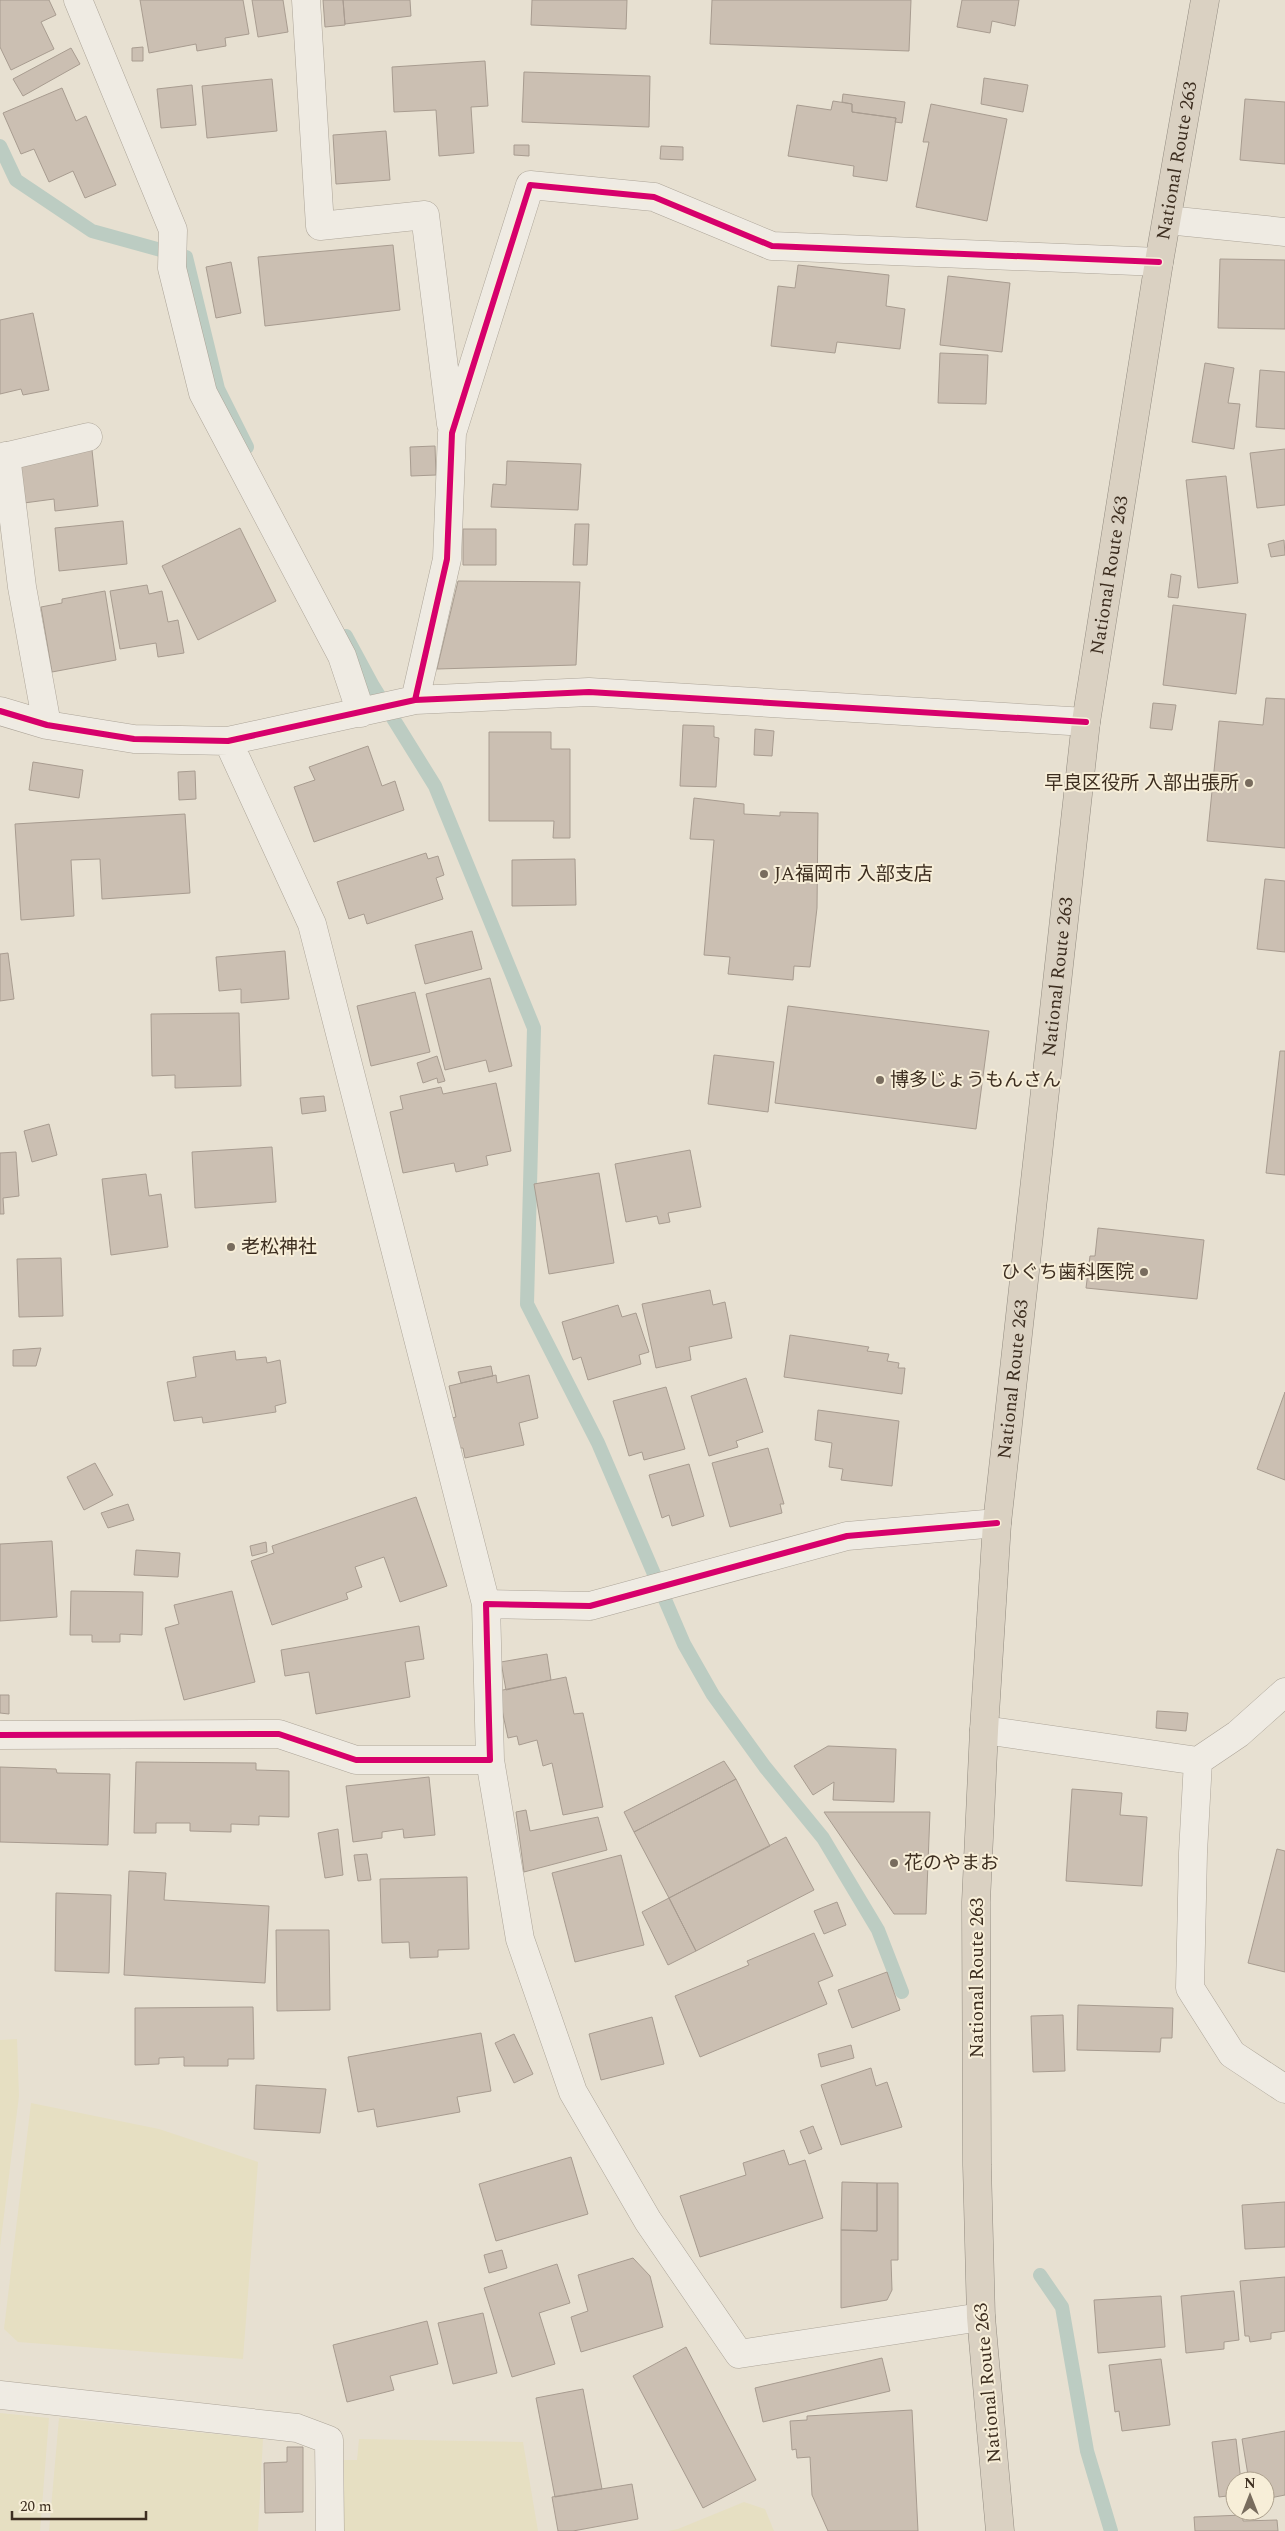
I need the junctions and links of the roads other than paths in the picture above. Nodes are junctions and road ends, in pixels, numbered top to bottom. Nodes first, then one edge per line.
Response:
1 (78, 0) edge
2 (306, 0) edge
3 (1205, 0) edge
4 (1167, 220) junction
5 (1285, 232) edge
6 (1159, 262) junction
7 (452, 432) junction
8 (88, 437) dead end
9 (3, 457) edge
10 (408, 702) junction
11 (0, 711) edge
12 (365, 712) junction
13 (1086, 722) junction
14 (47, 725) junction
15 (228, 740) junction
16 (997, 1523) junction
17 (486, 1604) junction
18 (1285, 1692) edge
19 (984, 1730) junction
20 (0, 1735) edge
21 (490, 1760) junction
22 (1198, 1761) junction
23 (1285, 2089) edge
24 (981, 2317) junction
25 (0, 2395) edge
26 (330, 2531) edge
27 (1000, 2531) edge

1 - 12 street
2 - 7 street
3 - 4 highway, National Route 263
4 - 5 street
4 - 6 highway, National Route 263
6 - 7 street
6 - 13 highway, National Route 263
7 - 10 street
8 - 9 street
9 - 14 street
10 - 12 street
10 - 13 street
11 - 14 street
12 - 15 street
13 - 16 highway, National Route 263
14 - 15 street
15 - 17 street
16 - 17 street
16 - 19 highway, National Route 263
17 - 21 street
18 - 22 street
19 - 22 street
19 - 24 highway, National Route 263
20 - 21 street
21 - 24 street
22 - 23 street
24 - 27 highway, National Route 263
25 - 26 street

